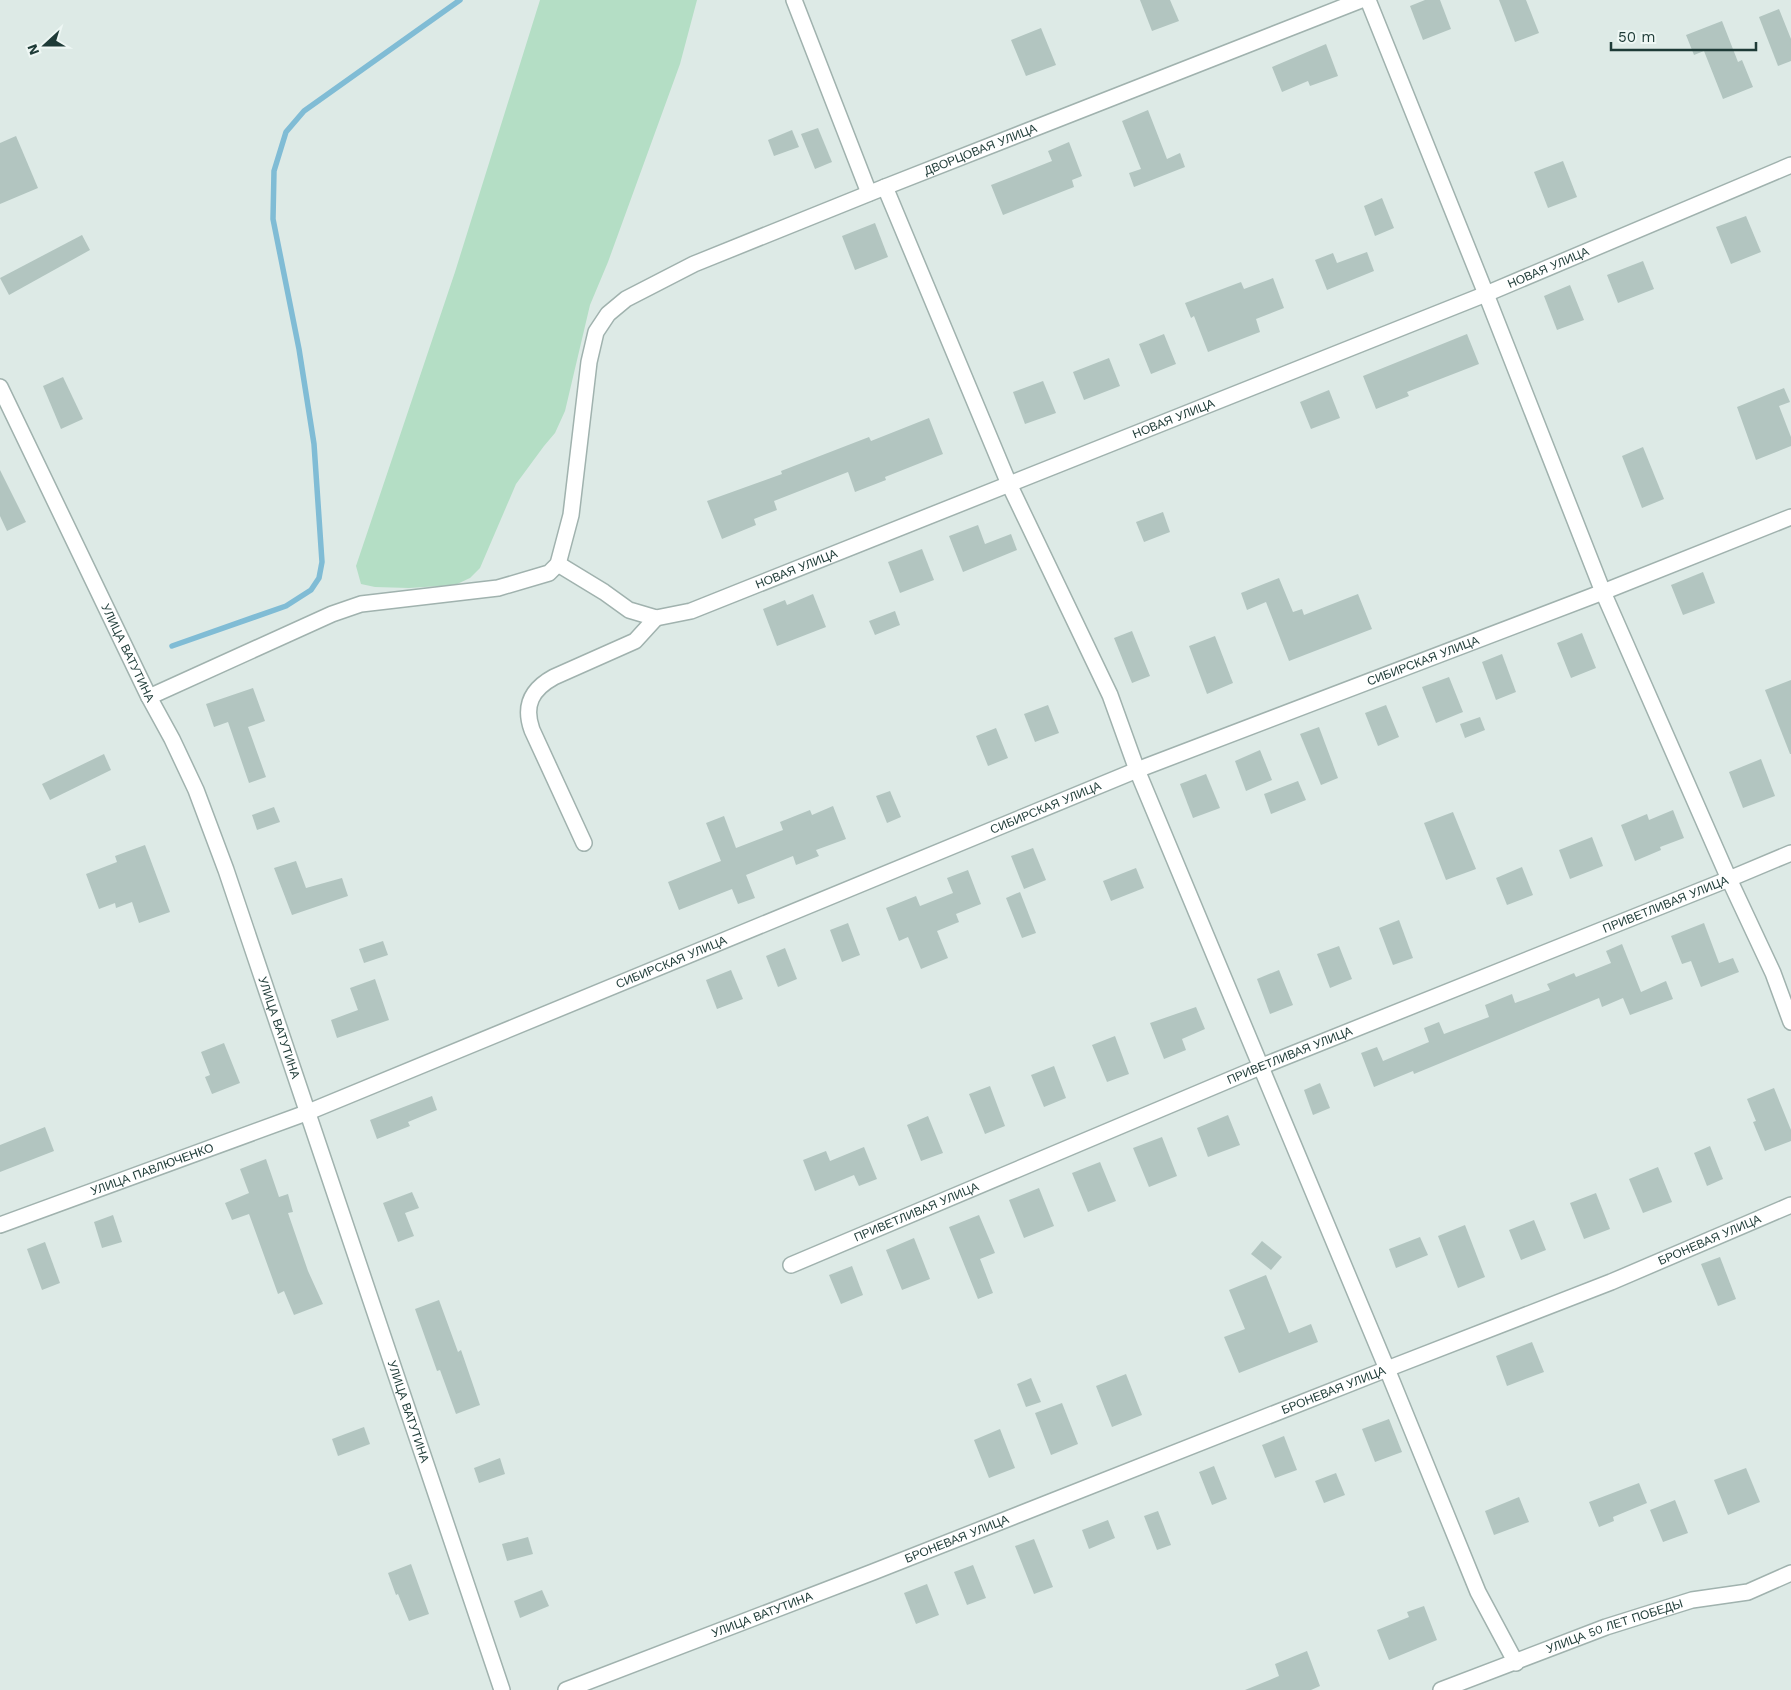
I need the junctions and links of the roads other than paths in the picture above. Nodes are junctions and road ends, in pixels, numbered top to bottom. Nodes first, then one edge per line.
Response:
1 (794, 0) edge
2 (1361, 0) edge
3 (1368, 0) edge
4 (1791, 165) edge
5 (885, 187) junction
6 (869, 193) junction
7 (1486, 294) junction
8 (0, 387) edge
9 (1009, 484) junction
10 (1791, 517) edge
11 (558, 564) junction
12 (1603, 592) junction
13 (656, 618) junction
14 (149, 697) junction
15 (1137, 770) junction
16 (584, 843) dead end
17 (1791, 853) edge
18 (1729, 879) junction
19 (1791, 1022) edge
20 (1260, 1067) junction
21 (306, 1113) junction
22 (1791, 1205) edge
23 (0, 1225) edge
24 (791, 1266) dead end
25 (1387, 1369) junction
26 (873, 1572) joint
27 (1791, 1573) edge
28 (1516, 1662) junction
29 (502, 1690) edge
30 (566, 1690) edge
31 (1441, 1690) edge

1 - 6 street
2 - 5 street, ДВОРЦОВАЯ УЛИЦА
3 - 7 street
4 - 7 street, НОВАЯ УЛИЦА
5 - 6 street, ДВОРЦОВАЯ УЛИЦА
5 - 9 street
6 - 11 street, ДВОРЦОВАЯ УЛИЦА
7 - 9 street, НОВАЯ УЛИЦА
7 - 12 street
8 - 14 street, УЛИЦА ВАТУТИНА
9 - 13 street, НОВАЯ УЛИЦА
9 - 15 street
10 - 12 street, СИБИРСКАЯ УЛИЦА
11 - 13 street, НОВАЯ УЛИЦА
11 - 14 street
12 - 15 street, СИБИРСКАЯ УЛИЦА
12 - 18 street
13 - 16 street
14 - 21 street, УЛИЦА ВАТУТИНА
15 - 20 street
15 - 21 street, СИБИРСКАЯ УЛИЦА
17 - 18 street, ПРИВЕТЛИВАЯ УЛИЦА
18 - 19 street
18 - 20 street, ПРИВЕТЛИВАЯ УЛИЦА
20 - 24 street, ПРИВЕТЛИВАЯ УЛИЦА
20 - 25 street
21 - 23 street, УЛИЦА ПАВЛЮЧЕНКО
21 - 29 street, УЛИЦА ВАТУТИНА
22 - 25 street, БРОНЕВАЯ УЛИЦА
25 - 26 street, БРОНЕВАЯ УЛИЦА
25 - 28 street
26 - 30 street, УЛИЦА ВАТУТИНА
27 - 28 street, УЛИЦА 50 ЛЕТ ПОБЕДЫ
28 - 31 street, УЛИЦА 50 ЛЕТ ПОБЕДЫ

